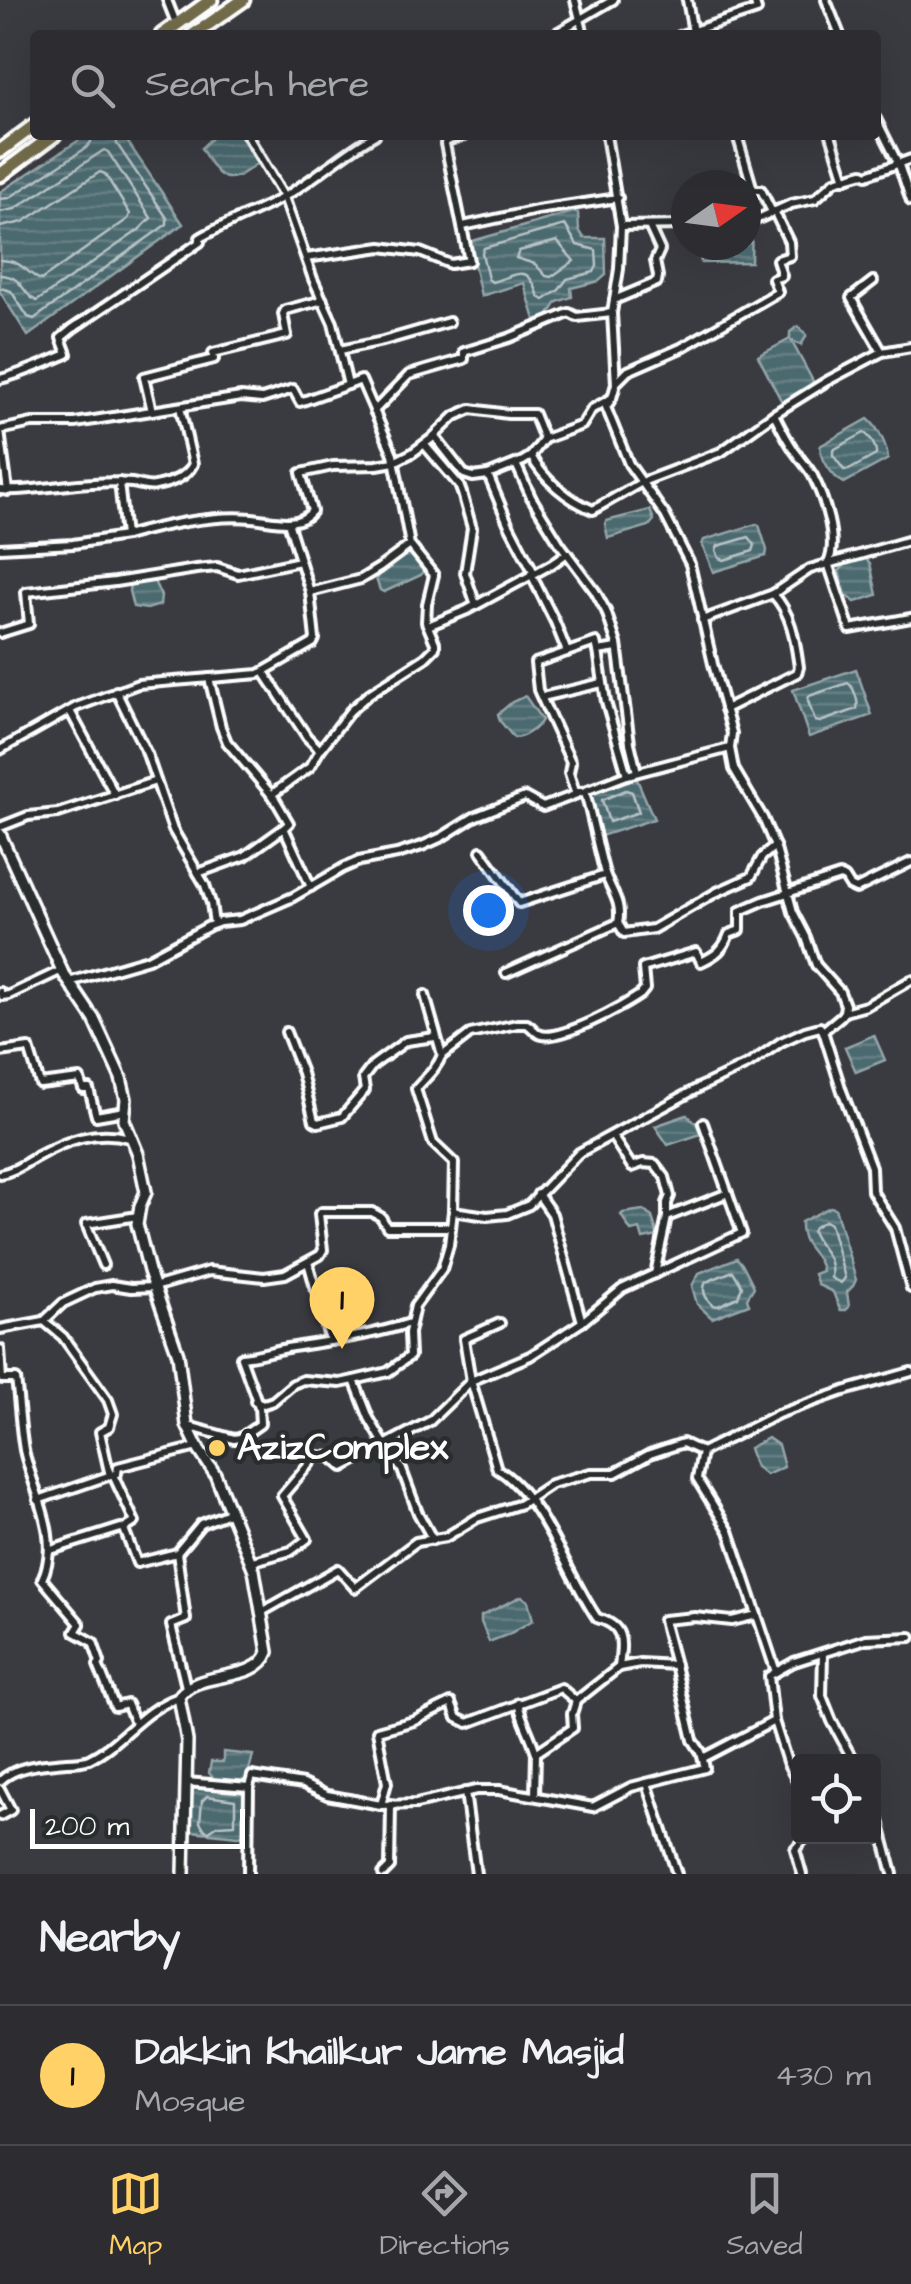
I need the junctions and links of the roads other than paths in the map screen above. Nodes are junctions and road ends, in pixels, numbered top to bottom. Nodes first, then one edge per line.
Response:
1 (167, 0) edge
2 (211, 0) edge
3 (243, 0) edge
4 (575, 0) edge
5 (613, 0) edge
6 (687, 0) edge
7 (754, 0) edge
8 (829, 1) edge
9 (580, 20) junction
10 (176, 24) junction
11 (168, 30) edge
12 (200, 30) edge
13 (563, 30) edge
14 (583, 30) edge
15 (693, 30) edge
16 (699, 30) edge
17 (838, 30) edge
18 (30, 129) edge
19 (881, 129) edge
20 (47, 140) edge
21 (250, 140) edge
22 (366, 140) edge
23 (449, 140) edge
24 (607, 140) edge
25 (738, 140) edge
26 (833, 140) edge
27 (0, 152) edge
28 (911, 159) edge
29 (898, 164) junction
30 (0, 175) edge
31 (845, 178) junction
32 (284, 196) junction
33 (618, 198) junction
34 (911, 201) edge
35 (772, 211) junction
36 (761, 217) edge
37 (671, 225) edge
38 (463, 226) junction
39 (622, 226) junction
40 (649, 226) junction
41 (306, 258) junction
42 (873, 280) dead end
43 (322, 300) junction
44 (614, 300) junction
45 (612, 313) junction
46 (449, 322) dead end
47 (911, 346) edge
48 (340, 350) junction
49 (882, 352) junction
50 (0, 379) edge
51 (348, 384) junction
52 (616, 384) junction
53 (612, 398) junction
54 (180, 407) junction
55 (152, 411) junction
56 (374, 411) junction
57 (774, 414) junction
58 (0, 430) edge
59 (434, 436) junction
60 (544, 439) junction
61 (424, 444) junction
62 (531, 456) junction
63 (394, 462) junction
64 (516, 464) junction
65 (488, 476) junction
66 (119, 482) junction
67 (642, 482) junction
68 (4, 491) edge
69 (288, 522) junction
70 (126, 536) junction
71 (911, 540) edge
72 (410, 545) junction
73 (0, 548) edge
74 (567, 553) junction
75 (300, 562) junction
76 (828, 563) junction
77 (532, 574) junction
78 (310, 592) junction
79 (773, 594) junction
80 (476, 604) junction
81 (911, 618) edge
82 (702, 620) junction
83 (428, 626) junction
84 (0, 633) edge
85 (617, 648) junction
86 (598, 650) junction
87 (567, 652) junction
88 (264, 672) junction
89 (209, 678) junction
90 (602, 683) junction
91 (116, 691) junction
92 (542, 698) junction
93 (726, 709) junction
94 (70, 711) junction
95 (730, 748) junction
96 (0, 750) edge
97 (320, 750) junction
98 (636, 772) junction
99 (627, 775) junction
100 (156, 781) junction
101 (587, 791) junction
102 (115, 794) junction
103 (271, 795) junction
104 (284, 828) junction
105 (0, 830) edge
106 (775, 846) junction
107 (480, 851) dead end
108 (911, 862) edge
109 (198, 874) junction
110 (605, 875) junction
111 (311, 886) junction
112 (788, 893) junction
113 (618, 923) junction
114 (214, 924) junction
115 (62, 970) junction
116 (506, 973) dead end
117 (911, 980) edge
118 (69, 982) junction
119 (0, 992) edge
120 (424, 996) dead end
121 (844, 1012) junction
122 (823, 1030) junction
123 (286, 1032) dead end
124 (435, 1037) junction
125 (0, 1052) edge
126 (442, 1056) junction
127 (125, 1111) junction
128 (703, 1123) dead end
129 (612, 1136) junction
130 (130, 1138) junction
131 (0, 1174) edge
132 (728, 1193) junction
133 (538, 1194) junction
134 (453, 1211) junction
135 (139, 1216) junction
136 (667, 1217) junction
137 (451, 1227) junction
138 (907, 1258) edge
139 (308, 1262) junction
140 (102, 1265) dead end
141 (655, 1274) junction
142 (154, 1287) junction
143 (911, 1288) edge
144 (44, 1321) junction
145 (582, 1322) junction
146 (411, 1323) junction
147 (500, 1323) dead end
148 (0, 1328) edge
149 (330, 1341) junction
150 (0, 1348) edge
151 (911, 1372) edge
152 (1, 1380) edge
153 (354, 1380) junction
154 (471, 1381) junction
155 (254, 1401) junction
156 (187, 1426) junction
157 (385, 1445) junction
158 (197, 1447) junction
159 (702, 1452) junction
160 (111, 1476) junction
161 (528, 1499) junction
162 (38, 1500) junction
163 (232, 1512) junction
164 (124, 1529) junction
165 (433, 1540) junction
166 (50, 1550) junction
167 (177, 1553) junction
168 (250, 1562) junction
169 (260, 1612) junction
170 (757, 1614) junction
171 (911, 1638) edge
172 (823, 1653) junction
173 (675, 1665) junction
174 (618, 1668) junction
175 (776, 1672) junction
176 (186, 1686) junction
177 (179, 1697) junction
178 (576, 1701) junction
179 (518, 1703) junction
180 (774, 1722) junction
181 (135, 1723) junction
182 (536, 1753) junction
183 (850, 1754) edge
184 (703, 1758) junction
185 (791, 1770) edge
186 (0, 1780) edge
187 (186, 1782) junction
188 (648, 1783) junction
189 (249, 1788) junction
190 (0, 1789) edge
191 (465, 1792) junction
192 (535, 1796) junction
193 (381, 1804) junction
194 (391, 1804) junction
195 (0, 1816) edge
196 (881, 1829) edge
197 (800, 1844) edge
198 (184, 1874) edge
199 (248, 1874) edge
200 (383, 1874) edge
201 (476, 1874) edge
202 (676, 1874) edge
203 (802, 1874) edge
204 (893, 1874) edge

1 - 10 street
2 - 10 highway
3 - 12 highway
4 - 9 street
5 - 9 street
6 - 15 street
7 - 16 street
8 - 17 street
9 - 13 street
9 - 14 street
10 - 11 highway
18 - 27 highway
19 - 29 street
20 - 30 highway
21 - 32 street
22 - 32 street
23 - 38 street
24 - 33 street
25 - 35 street
26 - 31 street
28 - 29 street
29 - 31 street
29 - 34 street
31 - 35 street
32 - 41 street
32 - 50 street
33 - 38 street
33 - 39 street
35 - 36 street
35 - 52 street
37 - 40 street
38 - 41 street
39 - 40 street
39 - 44 street
40 - 44 street
41 - 43 street
42 - 49 street
43 - 48 street
43 - 55 street
44 - 45 street
45 - 52 street
45 - 56 street
46 - 48 street
47 - 49 street
48 - 51 street
49 - 57 street
51 - 54 street
51 - 56 street
52 - 53 street
53 - 60 street
53 - 67 street
54 - 55 street
54 - 66 street
55 - 58 street
56 - 63 street
57 - 67 street
57 - 76 street
58 - 68 street
59 - 60 street
59 - 61 street
59 - 65 street
60 - 62 street
61 - 63 street
61 - 80 street
62 - 64 street
62 - 67 street
63 - 69 street
63 - 72 street
64 - 65 street
64 - 74 street
65 - 77 street
66 - 68 street
66 - 70 street
67 - 82 street
69 - 70 street
69 - 75 street
70 - 73 street
71 - 76 street
72 - 78 street
72 - 83 street
74 - 77 street
74 - 85 street
75 - 78 street
75 - 84 street
76 - 79 street
76 - 81 street
77 - 80 street
77 - 87 street
78 - 88 street
79 - 82 street
79 - 93 street
80 - 83 street
82 - 93 street
83 - 97 street
85 - 86 street
85 - 98 street
86 - 87 street
86 - 90 street
87 - 92 street
88 - 89 street
88 - 97 street
89 - 91 street
89 - 103 street
90 - 92 street
90 - 99 street
91 - 94 street
91 - 100 street
92 - 101 street
93 - 95 street
94 - 96 street
94 - 102 street
95 - 98 street
95 - 106 street
97 - 103 street
98 - 99 street
99 - 101 street
100 - 102 street
100 - 109 street
101 - 110 street
101 - 111 street
102 - 105 street
103 - 104 street
104 - 109 street
104 - 111 street
105 - 115 street
106 - 112 street
106 - 113 street
107 - 110 street
108 - 112 street
109 - 114 street
110 - 113 street
111 - 114 street
112 - 121 street
112 - 126 street
113 - 116 street
114 - 118 street
115 - 118 street
115 - 119 street
117 - 121 street
118 - 127 street
120 - 124 street
121 - 122 street
122 - 129 street
122 - 138 street
123 - 124 street
124 - 126 street
125 - 127 street
126 - 134 street
127 - 130 street
128 - 132 street
129 - 133 street
129 - 136 street
130 - 131 street
130 - 135 street
132 - 136 street
132 - 141 street
133 - 134 street
133 - 145 street
134 - 137 street
135 - 140 street
135 - 142 street
136 - 141 street
137 - 139 street
137 - 146 street
138 - 143 street
139 - 142 street
139 - 149 street
141 - 145 street
142 - 144 street
142 - 156 street
144 - 148 street
144 - 160 street
145 - 154 street
146 - 149 street
146 - 153 street
147 - 154 street
149 - 155 street
150 - 152 street
151 - 159 street
152 - 162 street
153 - 155 street
153 - 157 street
154 - 157 street
154 - 161 street
155 - 156 street
156 - 158 street
157 - 165 street
157 - 168 street
158 - 160 street
158 - 163 street
159 - 161 street
159 - 170 street
160 - 162 street
160 - 164 street
161 - 165 street
161 - 174 street
162 - 166 street
163 - 167 street
163 - 168 street
164 - 166 street
164 - 167 street
165 - 169 street
166 - 181 street
167 - 176 street
168 - 169 street
169 - 176 street
170 - 173 street
170 - 175 street
171 - 172 street
172 - 175 street
172 - 183 street
173 - 174 street
173 - 184 street
174 - 178 street
175 - 180 street
176 - 177 street
177 - 181 street
177 - 187 street
178 - 179 street
178 - 182 street
179 - 182 street
179 - 193 street
180 - 184 street
180 - 185 street
181 - 186 street
182 - 192 street
184 - 188 street
187 - 189 street
187 - 198 street
188 - 192 street
188 - 202 street
189 - 193 street
189 - 199 street
190 - 195 street
191 - 192 street
191 - 194 street
191 - 201 street
193 - 194 street
194 - 200 street
196 - 204 street
197 - 203 street

